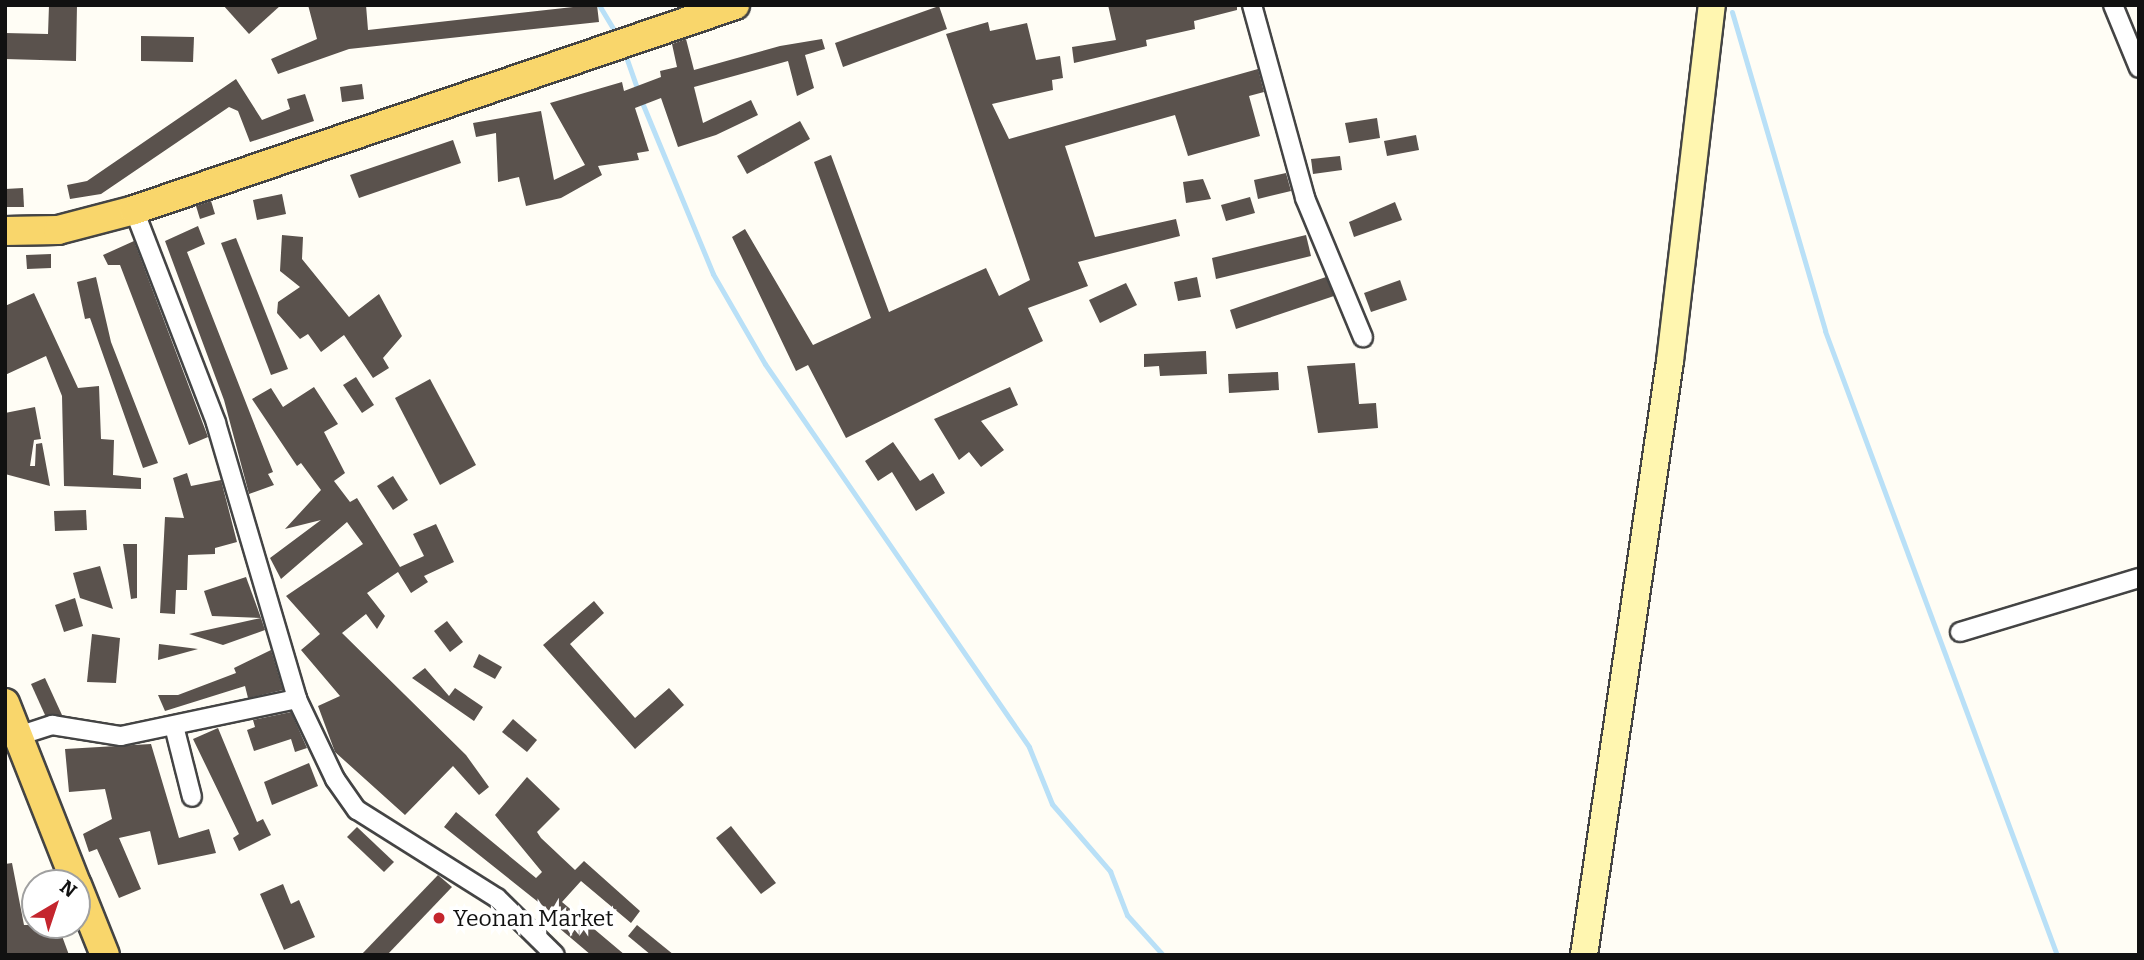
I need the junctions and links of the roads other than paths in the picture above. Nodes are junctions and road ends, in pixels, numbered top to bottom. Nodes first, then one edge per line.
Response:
1 (736, 5) edge
2 (1252, 5) edge
3 (1712, 5) edge
4 (2113, 5) edge
5 (676, 15) edge
6 (2139, 68) edge
7 (134, 209) junction
8 (5, 231) edge
9 (1363, 337) dead end
10 (2139, 578) edge
11 (1960, 632) dead end
12 (297, 699) junction
13 (5, 703) edge
14 (174, 726) junction
15 (18, 736) junction
16 (192, 797) dead end
17 (71, 869) edge
18 (91, 920) edge
19 (105, 955) edge
20 (555, 955) edge
21 (1584, 955) edge

1 - 5 main road
2 - 9 street
3 - 21 main road
4 - 6 street
5 - 7 main road
7 - 8 main road
7 - 12 street
10 - 11 street
12 - 14 street
12 - 20 street
13 - 15 main road
14 - 15 street
14 - 16 street
15 - 17 main road
18 - 19 main road

